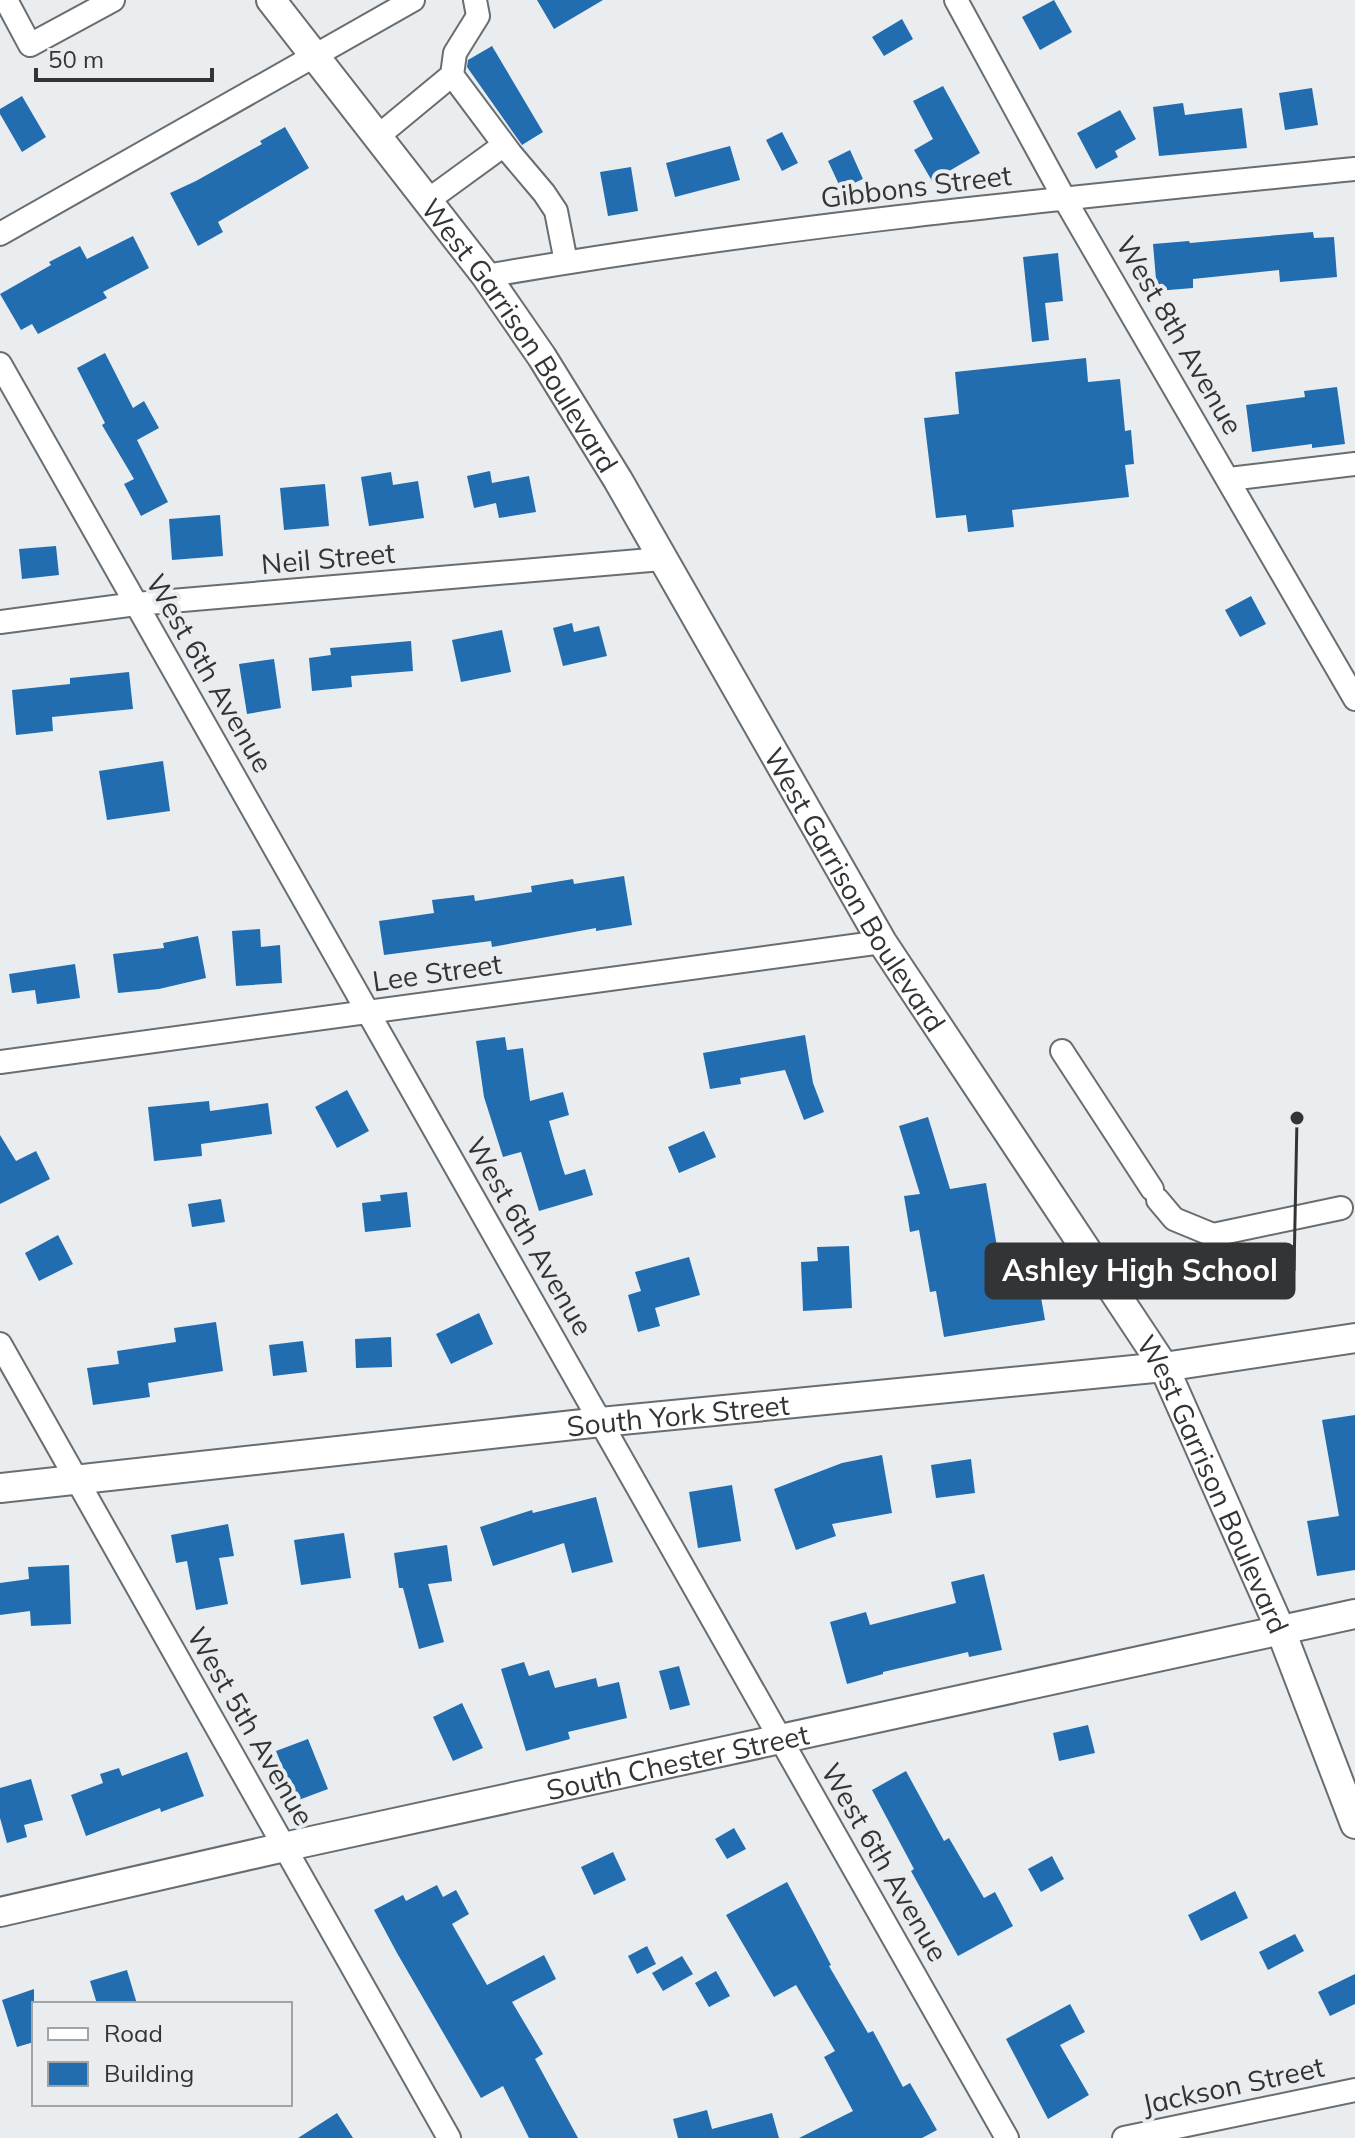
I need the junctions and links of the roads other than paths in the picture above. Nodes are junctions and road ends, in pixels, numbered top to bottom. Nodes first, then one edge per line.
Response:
1 (6, 0) edge
2 (113, 0) edge
3 (271, 0) edge
4 (413, 0) edge
5 (475, 0) edge
6 (956, 0) edge
7 (313, 55) junction
8 (452, 75) junction
9 (377, 137) junction
10 (504, 145) junction
11 (1355, 169) edge
12 (1064, 198) junction
13 (427, 201) junction
14 (0, 234) edge
15 (566, 262) junction
16 (486, 276) junction
17 (0, 364) edge
18 (1355, 464) edge
19 (1229, 479) junction
20 (662, 559) junction
21 (136, 604) junction
22 (0, 622) edge
23 (1355, 699) edge
24 (882, 942) junction
25 (368, 1011) junction
26 (1062, 1051) dead end
27 (0, 1062) edge
28 (1341, 1208) dead end
29 (1355, 1338) edge
30 (0, 1344) edge
31 (1164, 1367) junction
32 (601, 1422) junction
33 (77, 1479) junction
34 (0, 1488) edge
35 (1355, 1614) edge
36 (1281, 1631) junction
37 (780, 1738) junction
38 (1355, 1824) edge
39 (284, 1846) junction
40 (0, 1912) edge
41 (1355, 2090) edge
42 (449, 2138) edge
43 (1007, 2138) edge
44 (1124, 2138) edge

1 - 2 street
3 - 7 main road, West Garrison Boulevard
4 - 7 street
5 - 8 street
6 - 12 street, West 8th Avenue
7 - 9 main road, West Garrison Boulevard
7 - 14 street
8 - 9 street
8 - 10 street
9 - 13 main road, West Garrison Boulevard
10 - 13 street
10 - 15 street
11 - 12 street, Gibbons Street
12 - 15 street, Gibbons Street
12 - 19 street, West 8th Avenue
13 - 16 main road, West Garrison Boulevard
15 - 16 street, Gibbons Street
16 - 20 main road, West Garrison Boulevard
17 - 21 street, West 6th Avenue
18 - 19 street
19 - 23 street, West 8th Avenue
20 - 21 street, Neil Street
20 - 24 main road, West Garrison Boulevard
21 - 22 street, Neil Street
21 - 25 street, West 6th Avenue
24 - 25 street, Lee Street
24 - 31 main road, West Garrison Boulevard
25 - 27 street, Lee Street
25 - 32 street, West 6th Avenue
26 - 28 street
29 - 31 main road, South York Street
30 - 33 street, West 5th Avenue
31 - 32 main road, South York Street
31 - 36 main road, West Garrison Boulevard
32 - 33 main road, South York Street
32 - 37 street, West 6th Avenue
33 - 34 main road, South York Street
33 - 39 street, West 5th Avenue
35 - 36 main road, South Chester Street
36 - 37 main road, South Chester Street
36 - 38 main road, West Garrison Boulevard
37 - 39 main road, South Chester Street
37 - 43 street, West 6th Avenue
39 - 40 main road, South Chester Street
39 - 42 street, West 5th Avenue
41 - 44 street, Jackson Street

